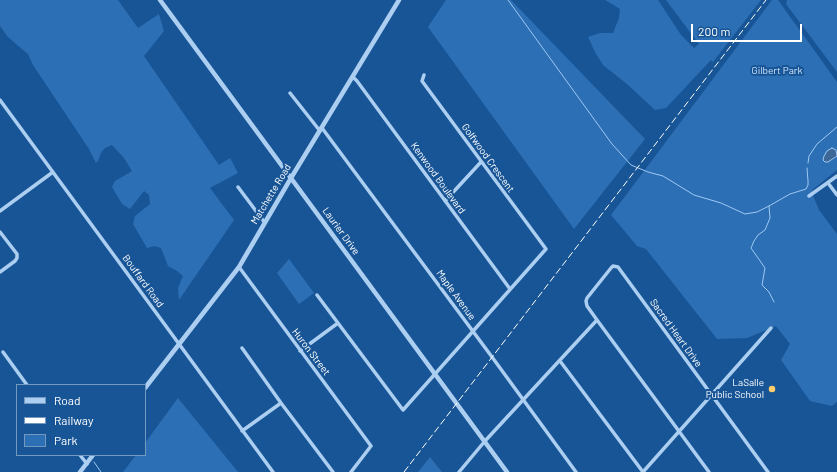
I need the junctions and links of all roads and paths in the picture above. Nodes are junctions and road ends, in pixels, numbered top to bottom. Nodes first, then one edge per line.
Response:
1 (399, 0) edge
2 (162, 1) edge
3 (424, 75) dead end
4 (353, 77) junction
5 (290, 93) dead end
6 (0, 100) edge
7 (321, 130) junction
8 (481, 162) junction
9 (53, 172) junction
10 (837, 176) edge
11 (291, 178) junction
12 (828, 183) junction
13 (238, 187) dead end
14 (809, 196) dead end
15 (837, 196) edge
16 (446, 201) junction
17 (0, 211) edge
18 (265, 223) junction
19 (0, 232) edge
20 (239, 267) junction
21 (0, 272) edge
22 (510, 290) junction
23 (317, 295) dead end
24 (596, 320) junction
25 (338, 323) junction
26 (771, 328) dead end
27 (473, 331) junction
28 (179, 344) junction
29 (242, 348) dead end
30 (300, 350) junction
31 (3, 352) dead end
32 (560, 361) junction
33 (435, 373) junction
34 (26, 384) edge
35 (146, 387) edge
36 (712, 396) junction
37 (523, 400) junction
38 (281, 403) junction
39 (242, 431) junction
40 (679, 432) junction
41 (485, 441) junction
42 (81, 456) edge
43 (93, 456) edge
44 (87, 464) junction
45 (80, 472) edge
46 (273, 472) edge
47 (333, 472) edge
48 (350, 472) edge
49 (459, 472) edge
50 (508, 472) edge
51 (576, 472) edge
52 (643, 472) edge
53 (709, 472) edge
54 (768, 472) edge

1 - 4 street, Matchette Road
2 - 11 street, Laurier Drive
3 - 8 street, Golfwood Crescent
4 - 7 street, Matchette Road
4 - 16 street, Kenwood Boulevard
5 - 7 street, Maple Avenue
6 - 9 street, Bouffard Road
7 - 11 street, Matchette Road
7 - 27 street, Maple Avenue
8 - 16 street
8 - 22 street, Golfwood Crescent
9 - 17 street
9 - 28 street, Bouffard Road
10 - 12 street
11 - 18 street, Matchette Road
11 - 33 street, Laurier Drive
12 - 14 street
12 - 15 street
13 - 18 street
16 - 22 street, Kenwood Boulevard
18 - 20 street, Matchette Road
19 - 21 street
20 - 28 street, Matchette Road
20 - 30 street, Huron Street
22 - 27 street
23 - 25 street
24 - 32 street
24 - 36 street, Sacred Heart Drive
24 - 40 street
25 - 30 street
25 - 33 street
26 - 36 street
27 - 33 street
27 - 37 street, Maple Avenue
28 - 35 street, Matchette Road
28 - 39 street, Bouffard Road
29 - 38 street
30 - 48 street, Huron Street
31 - 34 street
32 - 37 street
32 - 52 street
33 - 41 street, Laurier Drive
36 - 40 street
36 - 54 street, Sacred Heart Drive
37 - 41 street
37 - 51 street, Maple Avenue
38 - 39 street
38 - 47 street
39 - 46 street, Bouffard Road
40 - 52 street
40 - 53 street
41 - 49 street
41 - 50 street, Laurier Drive
42 - 44 street
43 - 44 street
44 - 45 street

